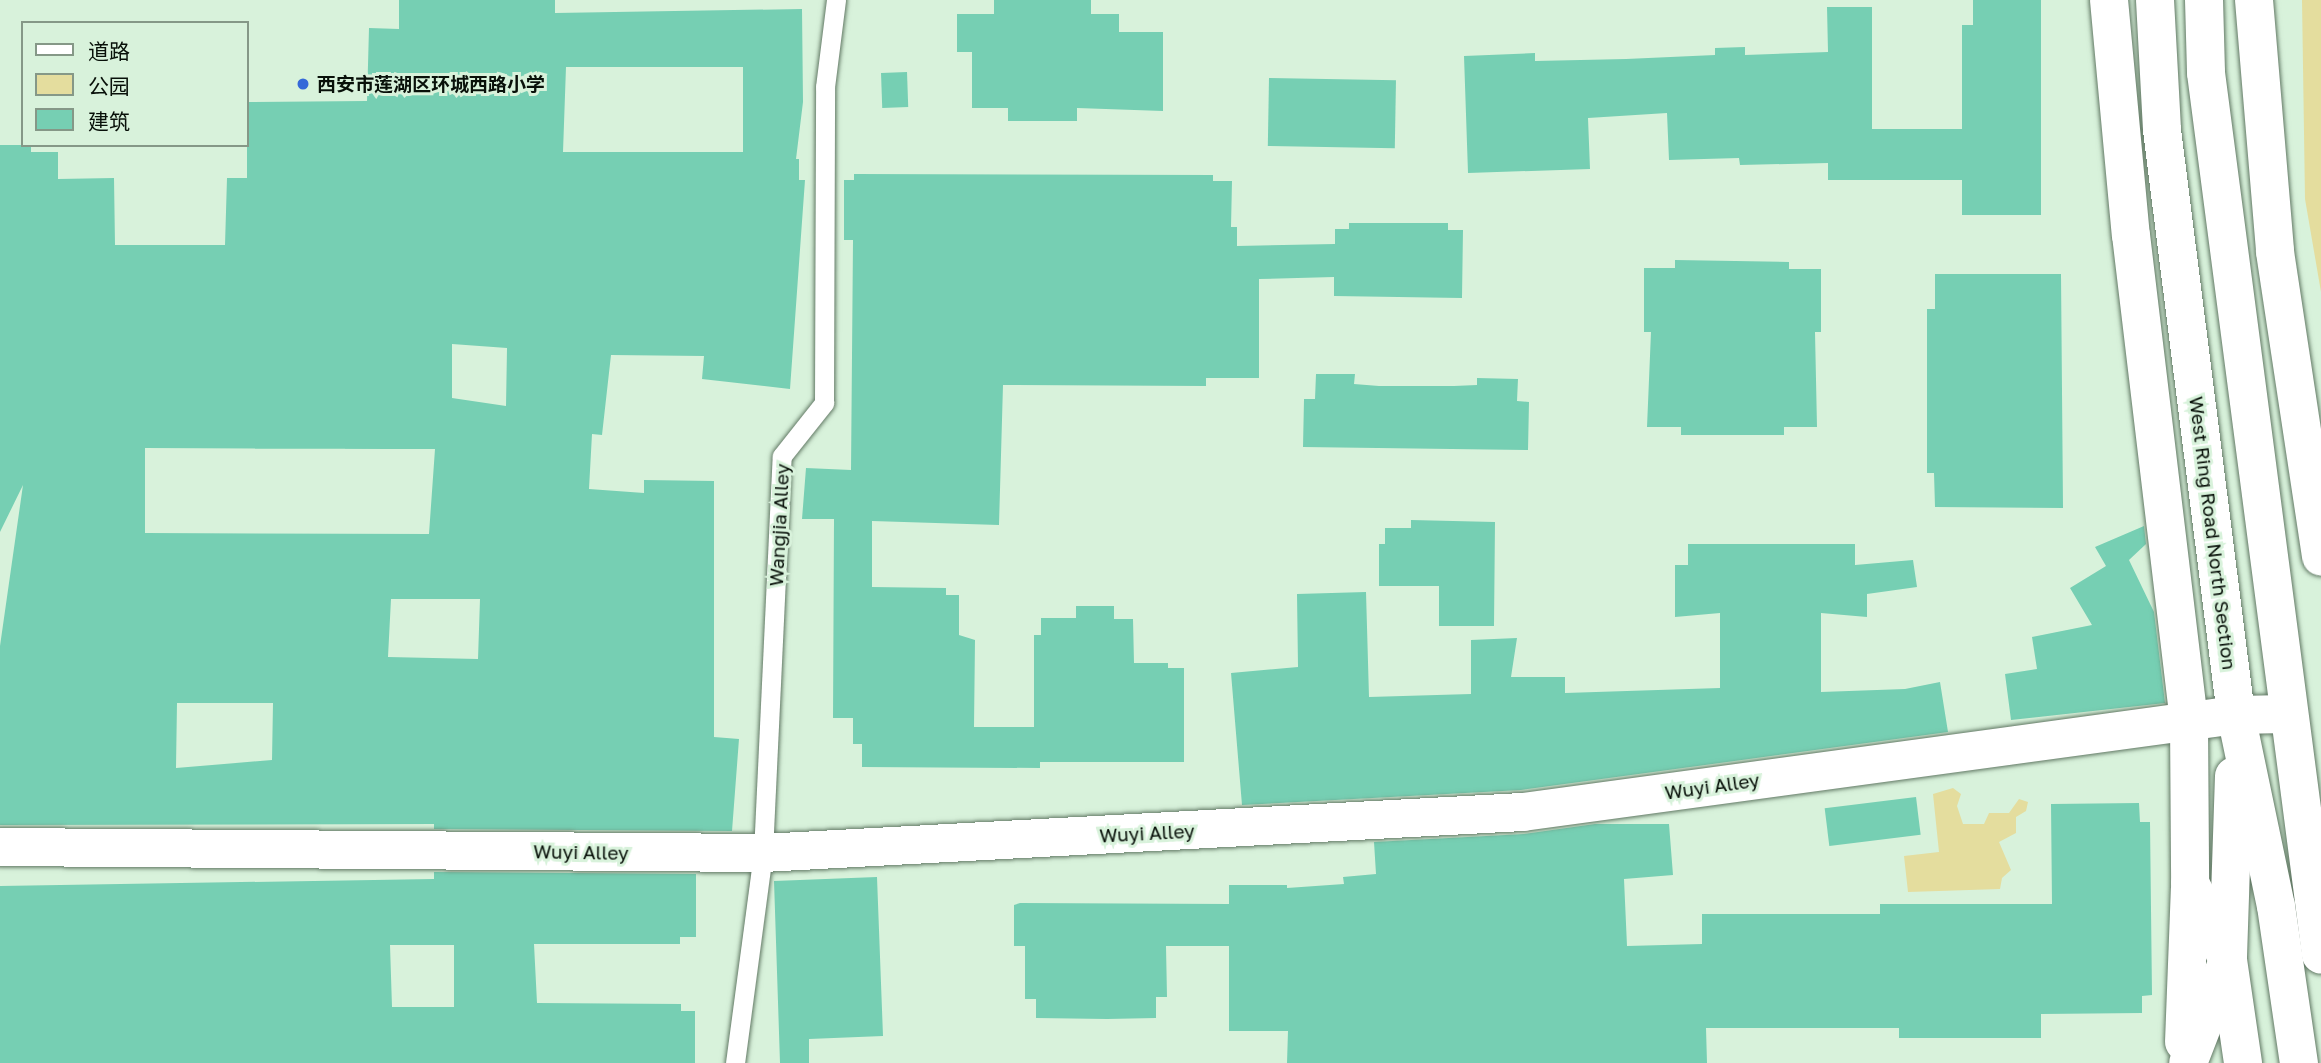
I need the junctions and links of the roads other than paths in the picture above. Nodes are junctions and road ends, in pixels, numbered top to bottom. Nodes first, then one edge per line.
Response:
1 (836, 0) edge
2 (2109, 0) edge
3 (2155, 0) edge
4 (2204, 0) edge
5 (2254, 0) edge
6 (2321, 557) edge
7 (2287, 714) junction
8 (2235, 715) junction
9 (2189, 721) junction
10 (2321, 813) edge
11 (0, 847) edge
12 (763, 853) junction
13 (2190, 883) junction
14 (2321, 955) edge
15 (2228, 960) junction
16 (734, 1063) edge
17 (2182, 1063) edge
18 (2188, 1063) edge
19 (2243, 1063) edge
20 (2299, 1063) edge

1 - 12 lane, Wangjia Alley
2 - 9 street
3 - 8 street, West Ring Road North Section
4 - 7 street
5 - 6 street
7 - 8 street, Wuyi Alley
7 - 10 street
7 - 14 street
8 - 9 street, Wuyi Alley
8 - 15 street
8 - 20 street, West Ring Road North Section
9 - 12 street, Wuyi Alley
9 - 13 street
11 - 12 street, Wuyi Alley
12 - 16 lane, Wangjia Alley
13 - 15 street
13 - 17 street
15 - 18 street
15 - 19 street

